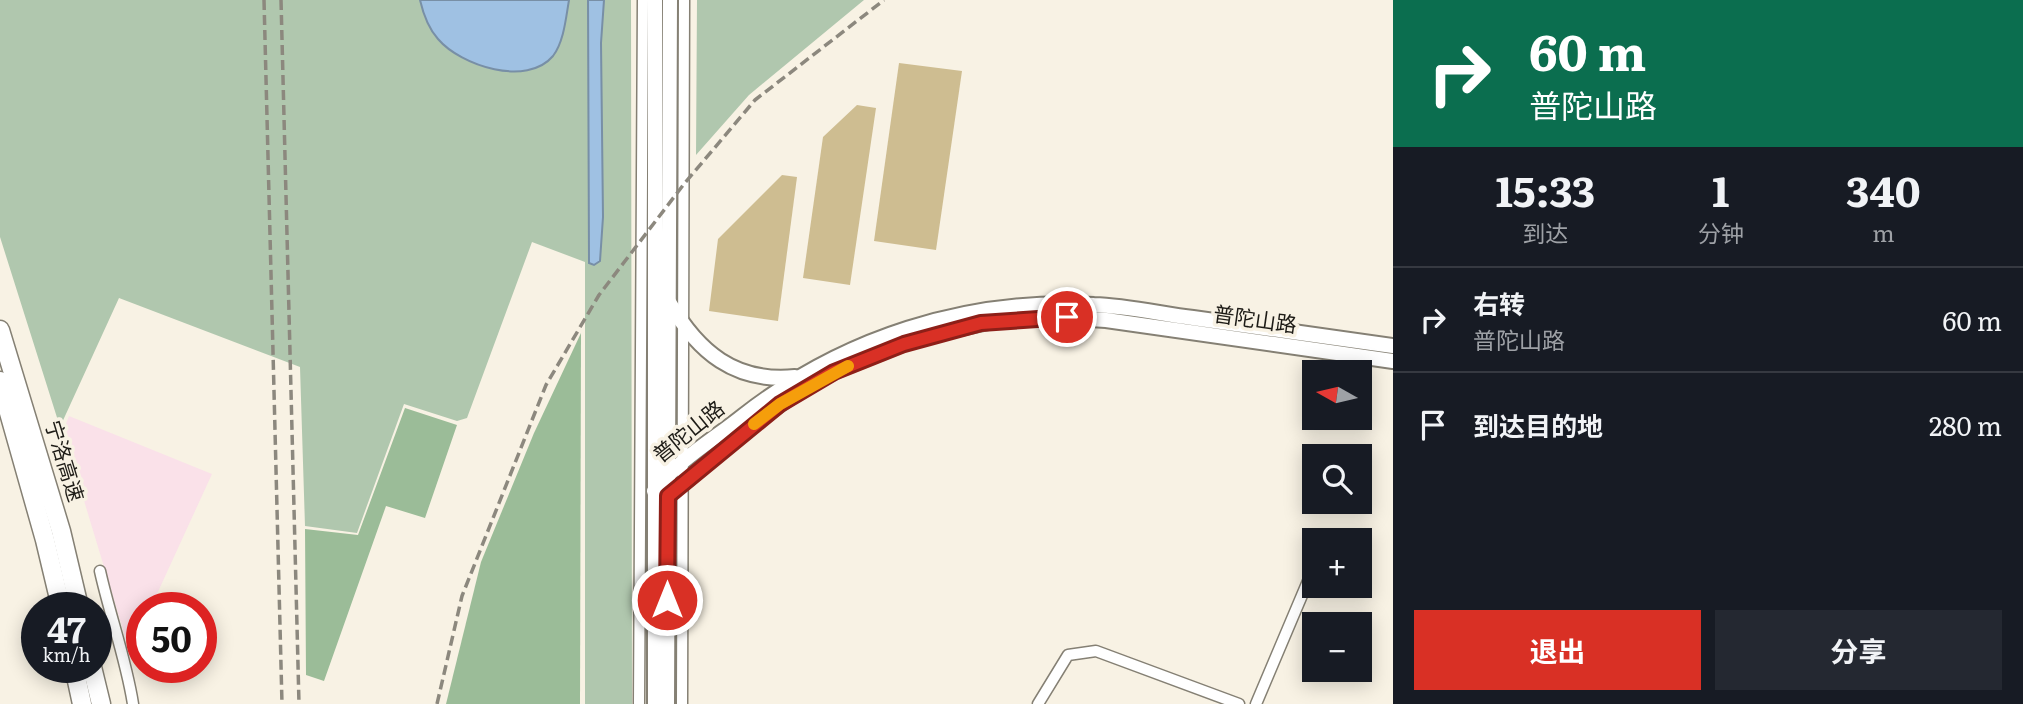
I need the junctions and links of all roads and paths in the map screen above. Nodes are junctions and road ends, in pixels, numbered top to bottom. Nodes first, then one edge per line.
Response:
1 (643, 0) edge
2 (655, 0) edge
3 (670, 0) edge
4 (684, 0) edge
5 (667, 299) junction
6 (681, 323) junction
7 (0, 330) edge
8 (1393, 346) edge
9 (1393, 361) edge
10 (800, 377) junction
11 (0, 381) edge
12 (682, 462) junction
13 (668, 473) junction
14 (682, 484) junction
15 (655, 493) junction
16 (100, 571) dead end
17 (57, 592) edge
18 (75, 592) edge
19 (1302, 595) edge
20 (77, 683) edge
21 (96, 683) edge
22 (82, 704) edge
23 (101, 704) edge
24 (133, 704) edge
25 (639, 704) edge
26 (654, 704) edge
27 (667, 704) edge
28 (682, 704) edge
29 (1038, 704) edge
30 (1239, 704) edge
31 (1256, 704) edge

1 - 15 street
2 - 15 main road
3 - 5 main road
4 - 6 street
5 - 6 main road
5 - 13 main road
6 - 10 main road
6 - 12 street
7 - 18 highway, 宁洛高速
8 - 10 main road, 普陀山路
9 - 14 main road, 普陀山路
10 - 12 main road, 普陀山路
11 - 17 highway, 宁洛高速
12 - 13 main road, 普陀山路
12 - 14 street
13 - 15 main road, 普陀山路
14 - 15 main road, 普陀山路
14 - 28 street
15 - 25 street
15 - 26 main road
15 - 27 main road
16 - 24 street
19 - 31 street
20 - 22 highway
21 - 23 highway
29 - 30 street

